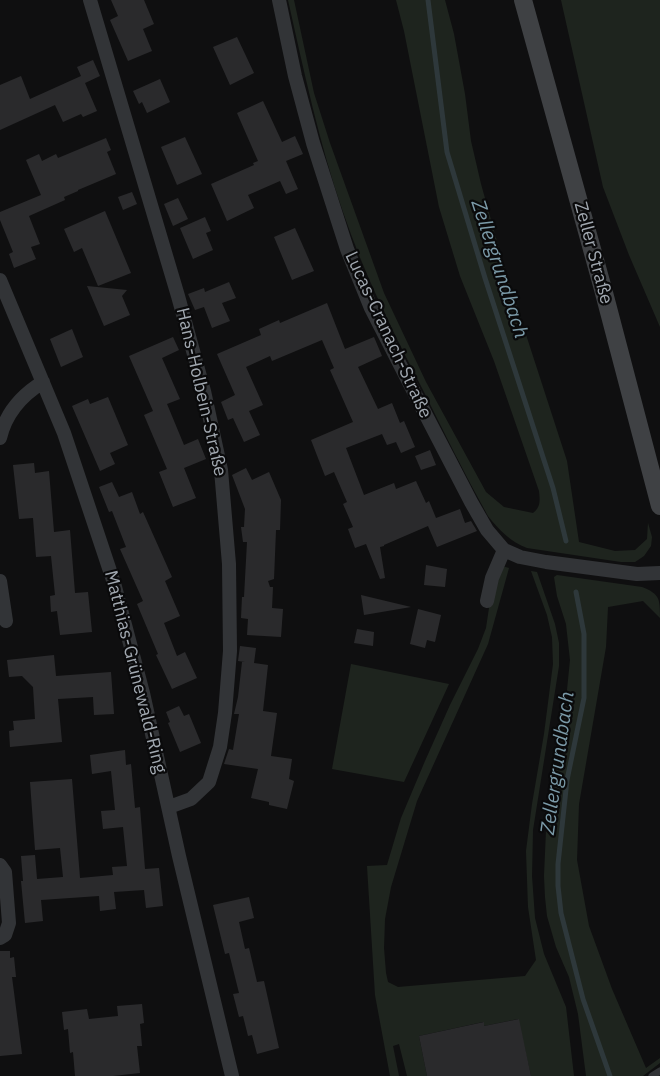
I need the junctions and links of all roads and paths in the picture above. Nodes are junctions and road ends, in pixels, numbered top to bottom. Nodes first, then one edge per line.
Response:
1 (90, 0) edge
2 (279, 0) edge
3 (523, 0) edge
4 (0, 280) edge
5 (43, 382) junction
6 (0, 438) edge
7 (660, 506) edge
8 (504, 550) junction
9 (660, 573) edge
10 (0, 581) edge
11 (487, 601) dead end
12 (6, 621) dead end
13 (169, 807) junction
14 (0, 865) edge
15 (0, 938) edge
16 (660, 1071) edge
17 (232, 1076) edge
18 (652, 1076) edge

1 - 13 street, Hans-Holbein-Straße
2 - 8 street, Lucas-Cranach-Straße
3 - 7 street, Zeller Straße
4 - 5 street, Matthias-Grünewald-Ring
5 - 6 street
5 - 13 street, Matthias-Grünewald-Ring
8 - 9 street
8 - 11 street
10 - 12 street
13 - 17 street, Matthias-Grünewald-Ring
14 - 15 street
16 - 18 lane

